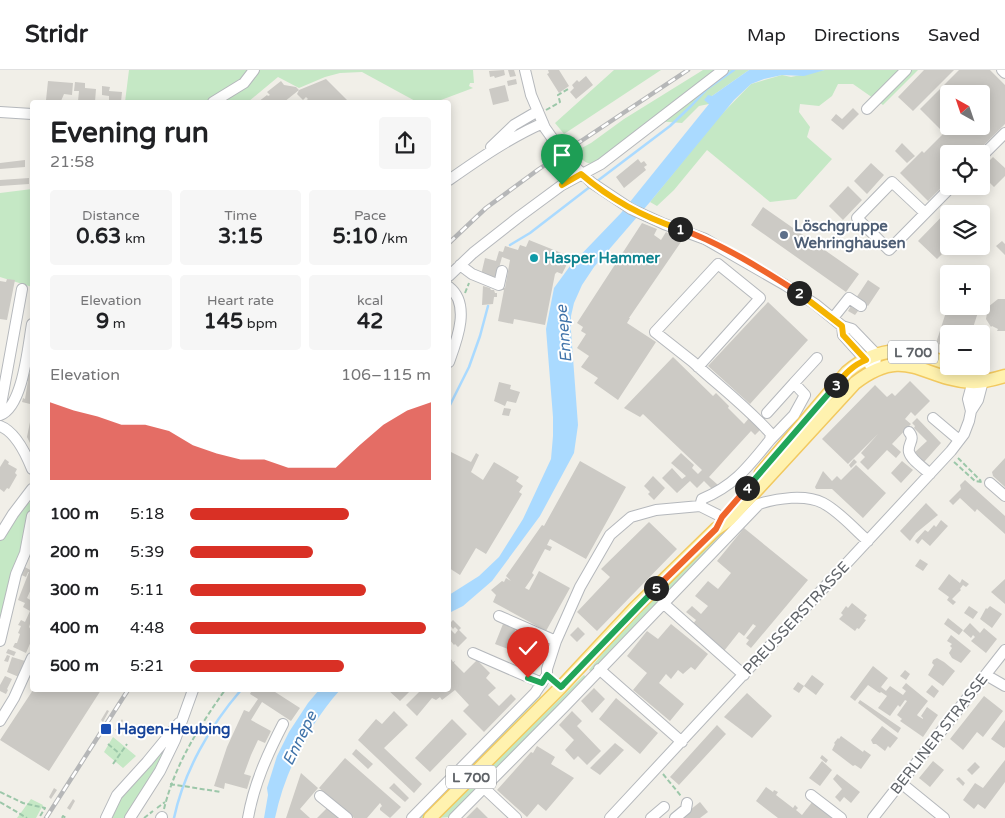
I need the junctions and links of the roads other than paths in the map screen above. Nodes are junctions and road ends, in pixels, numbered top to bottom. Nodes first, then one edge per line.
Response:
1 (254, 70) edge
2 (525, 70) edge
3 (722, 70) edge
4 (906, 70) edge
5 (1002, 70) edge
6 (1005, 74) edge
7 (216, 100) edge
8 (867, 109) dead end
9 (0, 112) edge
10 (538, 112) junction
11 (30, 114) edge
12 (543, 123) junction
13 (1005, 133) edge
14 (990, 148) edge
15 (473, 162) junction
16 (584, 177) junction
17 (451, 178) edge
18 (943, 195) edge
19 (925, 214) junction
20 (460, 265) junction
21 (502, 270) dead end
22 (451, 274) edge
23 (22, 288) dead end
24 (451, 289) edge
25 (861, 306) dead end
26 (833, 318) junction
27 (30, 334) edge
28 (451, 356) edge
29 (871, 357) junction
30 (818, 358) dead end
31 (940, 361) edge
32 (698, 367) junction
33 (874, 370) junction
34 (969, 375) edge
35 (1005, 376) edge
36 (976, 380) junction
37 (794, 383) junction
38 (0, 410) edge
39 (766, 412) dead end
40 (0, 414) edge
41 (933, 418) dead end
42 (0, 426) edge
43 (909, 432) dead end
44 (770, 440) junction
45 (959, 440) junction
46 (30, 464) edge
47 (930, 474) junction
48 (990, 483) dead end
49 (30, 492) edge
50 (1005, 496) edge
51 (700, 506) junction
52 (722, 517) junction
53 (716, 529) junction
54 (0, 535) edge
55 (30, 541) edge
56 (868, 541) junction
57 (663, 603) junction
58 (498, 616) dead end
59 (0, 641) edge
60 (556, 641) junction
61 (1005, 650) edge
62 (473, 654) dead end
63 (30, 662) edge
64 (599, 669) junction
65 (744, 675) junction
66 (986, 675) junction
67 (544, 679) junction
68 (1005, 686) edge
69 (561, 687) junction
70 (190, 692) edge
71 (183, 718) junction
72 (0, 720) edge
73 (283, 724) dead end
74 (682, 742) junction
75 (901, 783) junction
76 (483, 787) junction
77 (811, 795) dead end
78 (320, 796) dead end
79 (687, 803) road end
80 (664, 807) dead end
81 (614, 817) edge
82 (106, 818) edge
83 (130, 818) edge
84 (248, 818) edge
85 (347, 818) edge
86 (412, 818) edge
87 (430, 818) edge
88 (454, 818) edge
89 (516, 818) edge
90 (651, 818) edge
91 (675, 818) edge
92 (841, 818) edge
93 (873, 818) edge
94 (944, 818) edge

1 - 7 street
2 - 10 street
3 - 16 street
4 - 8 street
5 - 6 street
9 - 11 street
10 - 12 street
10 - 15 street
12 - 15 street
12 - 16 street
13 - 14 street
15 - 17 street
16 - 20 street
16 - 26 street
18 - 19 street
19 - 19 street
20 - 21 street
20 - 22 street
23 - 38 street
24 - 28 street
25 - 26 street
26 - 29 street
27 - 40 street
29 - 31 main road, L 700
29 - 33 street
29 - 52 main road, L 700
30 - 37 street
32 - 32 street
32 - 44 street
33 - 36 main road, L 700
33 - 53 main road, L 700
34 - 36 main road, L 700
35 - 36 main road, L 700
36 - 45 street, PREUSSERSTRASSE
37 - 39 street
37 - 44 street
41 - 45 street
42 - 46 street
43 - 47 street
44 - 51 street
45 - 47 street, PREUSSERSTRASSE
47 - 56 street, PREUSSERSTRASSE
48 - 50 street
49 - 54 street
51 - 52 street
51 - 60 street
52 - 53 main road, L 700
53 - 69 main road, L 700
55 - 59 street
56 - 57 street
56 - 65 street, PREUSSERSTRASSE
57 - 64 street
57 - 65 street
58 - 60 street
60 - 67 street
61 - 66 street, BERLINER STRASSE
62 - 67 street
63 - 72 street
64 - 74 street
64 - 76 street
65 - 74 street, PREUSSERSTRASSE
66 - 68 street
66 - 75 street, BERLINER STRASSE
67 - 69 street
67 - 86 street
69 - 87 main road, L 700
70 - 71 street
71 - 82 street
71 - 83 street
73 - 84 street
74 - 81 street, PREUSSERSTRASSE
75 - 93 street, BERLINER STRASSE
75 - 94 street
76 - 88 street
76 - 89 street
77 - 92 street
78 - 85 street
79 - 91 street
80 - 90 street

